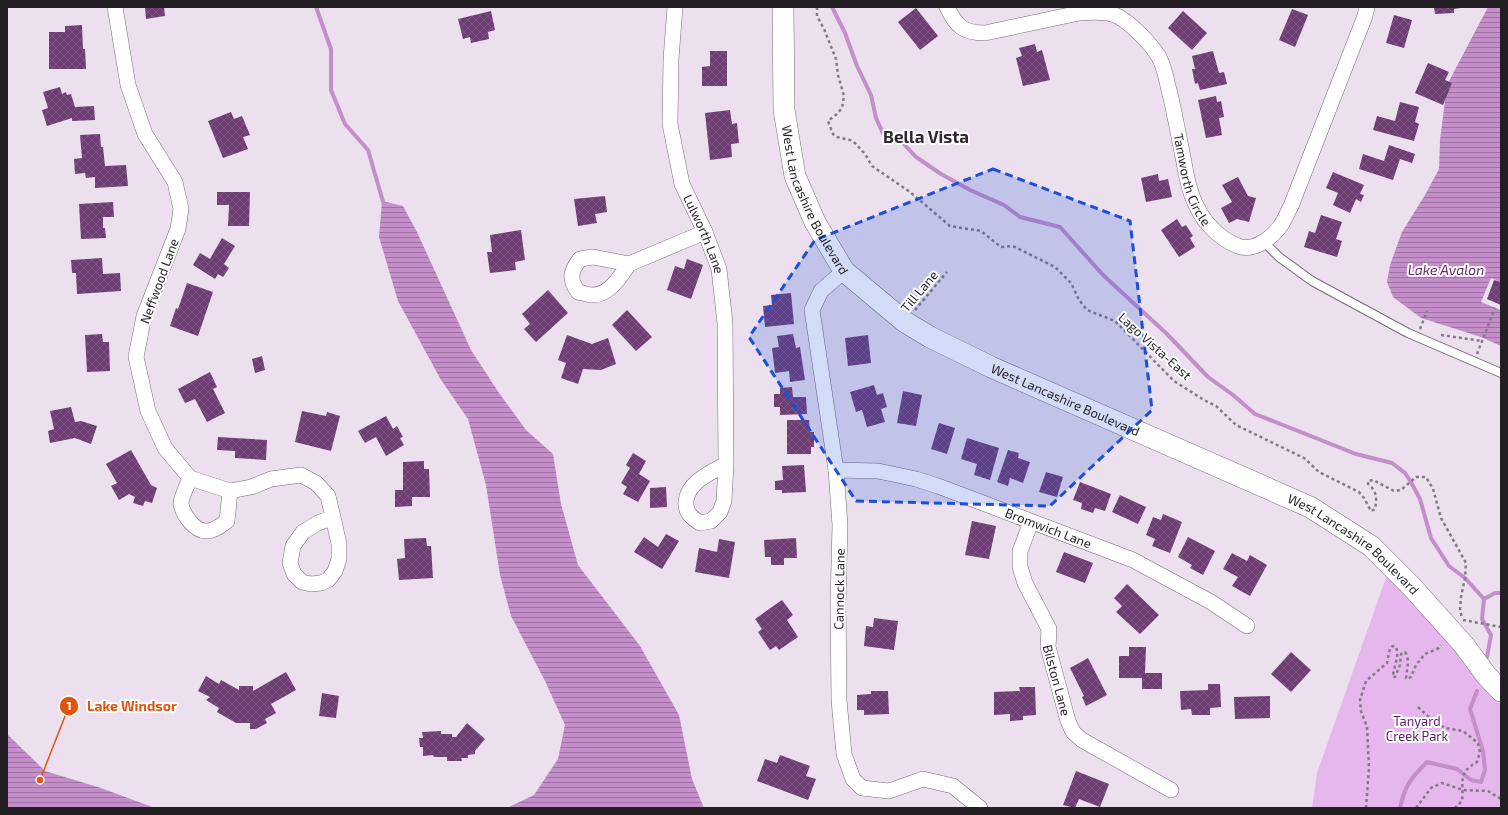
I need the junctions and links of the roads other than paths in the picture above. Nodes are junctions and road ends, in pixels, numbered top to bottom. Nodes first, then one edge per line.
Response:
1 (115, 7) edge
2 (675, 7) edge
3 (783, 7) edge
4 (947, 7) edge
5 (1367, 7) edge
6 (705, 232) junction
7 (1264, 242) junction
8 (629, 264) dead end
9 (844, 271) junction
10 (1501, 373) edge
11 (726, 464) dead end
12 (836, 470) junction
13 (190, 478) junction
14 (230, 492) junction
15 (333, 517) dead end
16 (1031, 522) junction
17 (1247, 626) dead end
18 (1501, 692) edge
19 (1171, 790) dead end
20 (980, 808) edge

1 - 13 street, Neffwood Lane
2 - 6 street, Lulworth Lane
3 - 9 main road, West Lancashire Boulevard
4 - 7 street, Tamworth Circle
5 - 7 street, Tamworth Circle
6 - 8 street
6 - 11 street, Lulworth Lane
7 - 10 lane
9 - 12 street, Cannock Lane
9 - 18 main road, West Lancashire Boulevard
12 - 16 street, Bromwich Lane
12 - 20 street, Cannock Lane
13 - 14 street
13 - 14 street
14 - 15 street
16 - 17 street, Bromwich Lane
16 - 19 street, Bilston Lane

